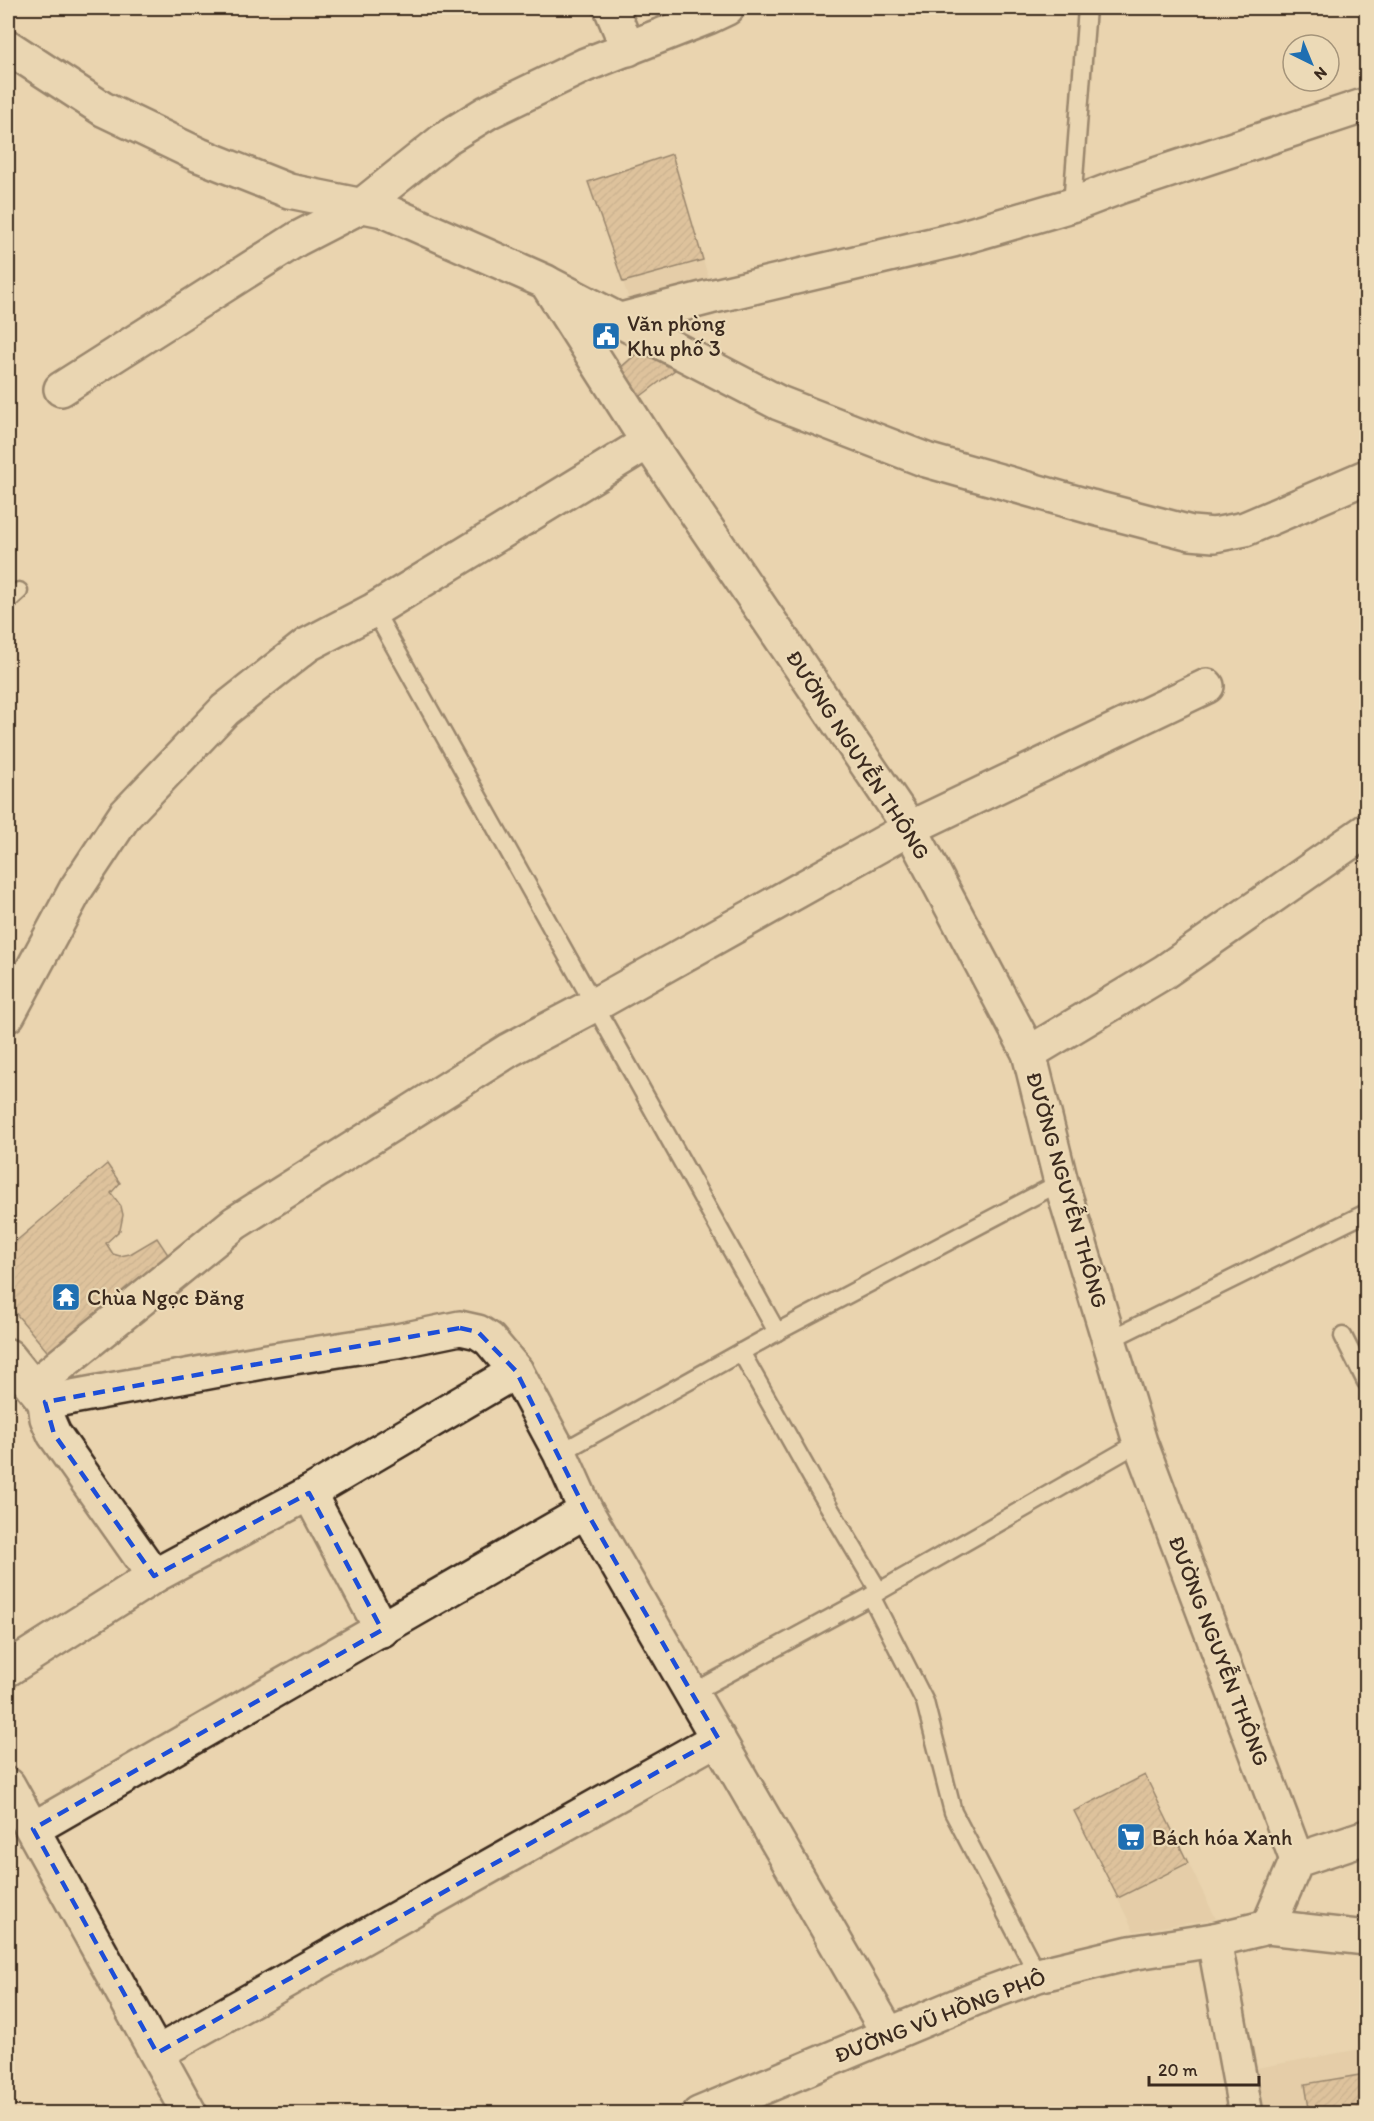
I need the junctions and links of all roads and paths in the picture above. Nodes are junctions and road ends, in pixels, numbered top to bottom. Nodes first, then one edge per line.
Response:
1 (611, 8) edge
2 (727, 8) edge
3 (1087, 8) edge
4 (8, 47) edge
5 (628, 48) junction
6 (1366, 105) edge
7 (1072, 205) junction
8 (361, 206) junction
9 (546, 282) junction
10 (621, 321) junction
11 (61, 389) dead end
12 (648, 442) junction
13 (1366, 477) edge
14 (374, 610) junction
15 (1208, 686) dead end
16 (910, 828) junction
17 (1366, 831) edge
18 (596, 1005) junction
19 (8, 1015) edge
20 (1029, 1053) junction
21 (1061, 1182) junction
22 (1366, 1213) edge
23 (777, 1332) junction
24 (1344, 1336) dead end
25 (1109, 1340) junction
26 (741, 1352) junction
27 (8, 1356) edge
28 (516, 1371) junction
29 (1366, 1382) edge
30 (39, 1394) junction
31 (1140, 1442) junction
32 (560, 1453) junction
33 (309, 1493) junction
34 (586, 1511) junction
35 (154, 1576) junction
36 (875, 1593) junction
37 (382, 1630) junction
38 (8, 1669) edge
39 (692, 1693) junction
40 (718, 1738) junction
41 (8, 1785) edge
42 (33, 1829) junction
43 (1366, 1837) edge
44 (1297, 1860) junction
45 (1268, 1928) junction
46 (1366, 1938) edge
47 (1214, 1940) junction
48 (1038, 1975) junction
49 (888, 2033) junction
50 (157, 2053) junction
51 (190, 2114) edge
52 (699, 2114) edge
53 (1246, 2114) edge

1 - 5 street
2 - 5 street
3 - 7 lane
4 - 8 street
5 - 8 street
6 - 7 street
7 - 10 street
8 - 9 street
8 - 11 street
9 - 10 street
9 - 12 street, ĐƯỜNG NGUYỄN THÔNG
10 - 13 street
12 - 14 street
12 - 16 street, ĐƯỜNG NGUYỄN THÔNG
14 - 18 lane
14 - 19 street
15 - 16 street
16 - 18 street
16 - 20 street, ĐƯỜNG NGUYỄN THÔNG
17 - 20 street
18 - 23 lane
18 - 30 street
20 - 21 street, ĐƯỜNG NGUYỄN THÔNG
21 - 23 lane
21 - 25 street, ĐƯỜNG NGUYỄN THÔNG
22 - 25 lane
23 - 26 lane
24 - 29 lane
25 - 31 street, ĐƯỜNG NGUYỄN THÔNG
26 - 32 lane
26 - 36 lane
27 - 30 street
28 - 30 street
28 - 32 street
28 - 33 street
30 - 35 street
31 - 36 lane
31 - 44 street, ĐƯỜNG NGUYỄN THÔNG
32 - 34 street
33 - 35 street
33 - 37 street
34 - 37 street
34 - 39 street
35 - 38 street
36 - 39 lane
36 - 48 lane
37 - 42 street
39 - 40 street
40 - 49 street
40 - 50 street
41 - 42 street
42 - 50 street
43 - 44 street
44 - 45 street
45 - 46 street, ĐƯỜNG VŨ HỒNG PHÔ
45 - 47 street, ĐƯỜNG VŨ HỒNG PHÔ
47 - 48 street, ĐƯỜNG VŨ HỒNG PHÔ
47 - 53 street
48 - 49 street, ĐƯỜNG VŨ HỒNG PHÔ
49 - 52 street, ĐƯỜNG VŨ HỒNG PHÔ
50 - 51 street

